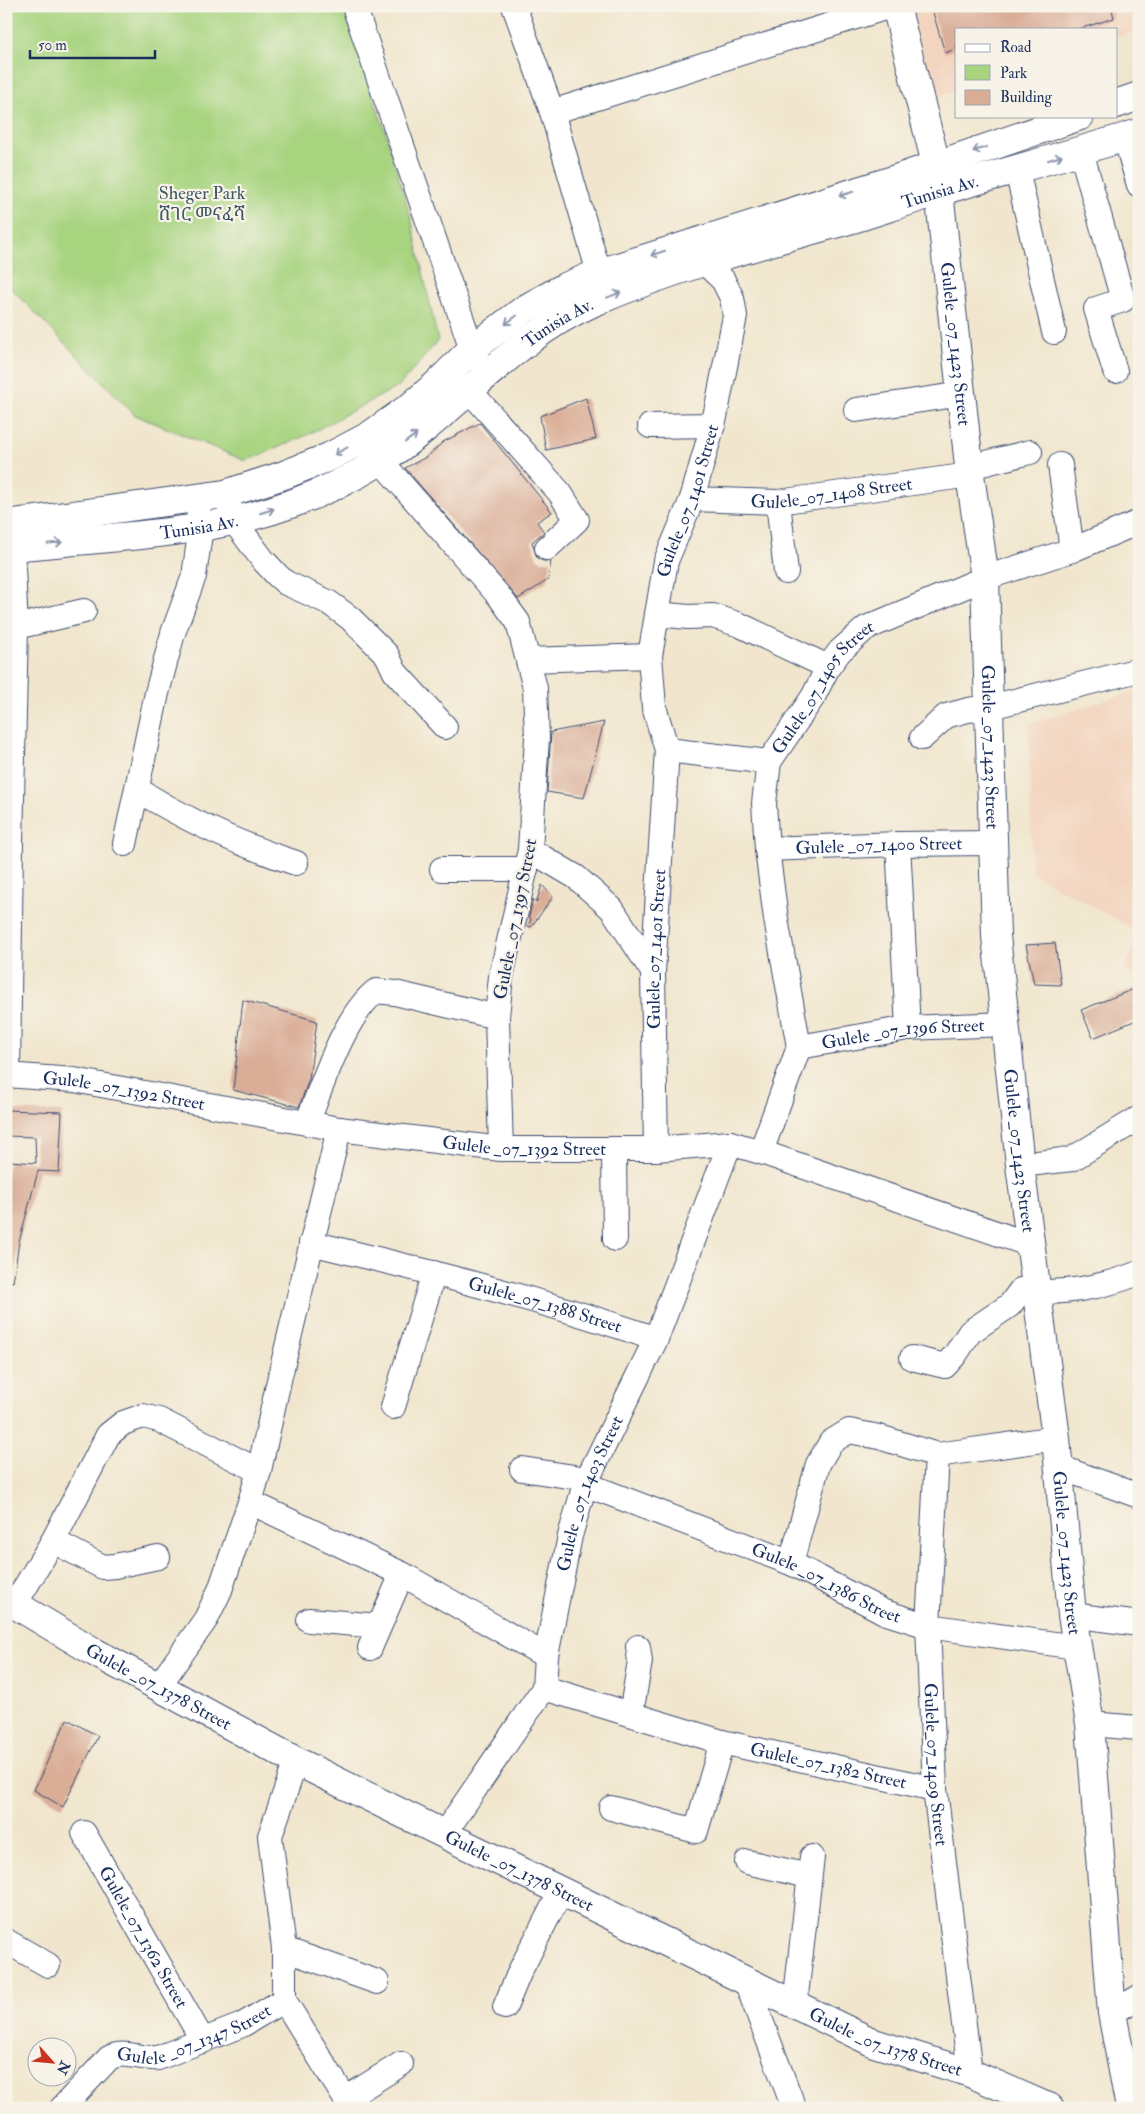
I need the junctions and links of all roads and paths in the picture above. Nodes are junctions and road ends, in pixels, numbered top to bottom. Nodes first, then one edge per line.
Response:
1 (354, 6) edge
2 (514, 6) edge
3 (891, 6) edge
4 (896, 6) edge
5 (1139, 96) edge
6 (1118, 103) edge
7 (552, 112) junction
8 (1074, 118) edge
9 (1132, 135) edge
10 (1081, 151) junction
11 (936, 164) junction
12 (1017, 170) junction
13 (1139, 185) edge
14 (940, 191) junction
15 (698, 251) junction
16 (598, 273) junction
17 (1054, 332) dead end
18 (472, 348) junction
19 (1115, 371) dead end
20 (479, 382) junction
21 (962, 394) junction
22 (856, 410) dead end
23 (713, 425) junction
24 (650, 426) dead end
25 (369, 436) junction
26 (1030, 452) dead end
27 (380, 460) junction
28 (1060, 465) dead end
29 (970, 471) junction
30 (225, 494) junction
31 (196, 498) junction
32 (692, 499) junction
33 (778, 502) junction
34 (234, 521) junction
35 (1139, 522) edge
36 (200, 528) junction
37 (8, 533) edge
38 (547, 548) dead end
39 (1072, 550) junction
40 (786, 572) dead end
41 (985, 578) junction
42 (84, 611) dead end
43 (657, 614) junction
44 (16, 627) junction
45 (650, 656) junction
46 (528, 660) junction
47 (828, 667) junction
48 (1139, 670) edge
49 (990, 707) junction
50 (445, 727) dead end
51 (922, 738) dead end
52 (667, 750) junction
53 (768, 762) junction
54 (138, 790) junction
55 (992, 843) junction
56 (125, 844) dead end
57 (898, 844) junction
58 (767, 849) junction
59 (528, 859) junction
60 (296, 863) dead end
61 (442, 869) dead end
62 (653, 972) junction
63 (498, 1017) junction
64 (1006, 1024) junction
65 (908, 1028) junction
66 (799, 1048) junction
67 (7, 1075) edge
68 (1139, 1118) edge
69 (307, 1123) junction
70 (339, 1129) junction
71 (730, 1143) junction
72 (502, 1148) junction
73 (614, 1149) junction
74 (656, 1149) junction
75 (761, 1152) junction
76 (1020, 1165) junction
77 (615, 1239) dead end
78 (311, 1243) junction
79 (1031, 1245) junction
80 (434, 1273) junction
81 (1139, 1273) edge
82 (1036, 1292) junction
83 (656, 1339) junction
84 (912, 1358) dead end
85 (393, 1407) dead end
86 (1056, 1438) junction
87 (938, 1455) junction
88 (1059, 1467) junction
89 (522, 1469) dead end
90 (259, 1471) junction
91 (586, 1481) junction
92 (1139, 1496) edge
93 (250, 1502) junction
94 (53, 1541) junction
95 (158, 1557) dead end
96 (790, 1563) junction
97 (402, 1574) junction
98 (10, 1602) edge
99 (1072, 1616) junction
100 (309, 1620) dead end
101 (1139, 1624) edge
102 (379, 1626) junction
103 (928, 1626) junction
104 (638, 1647) dead end
105 (370, 1648) dead end
106 (1076, 1648) junction
107 (546, 1656) junction
108 (158, 1687) junction
109 (544, 1688) junction
110 (631, 1714) junction
111 (1090, 1724) junction
112 (1139, 1728) edge
113 (722, 1742) junction
114 (296, 1761) junction
115 (935, 1789) junction
116 (611, 1808) dead end
117 (84, 1833) dead end
118 (444, 1834) junction
119 (747, 1862) dead end
120 (561, 1891) junction
121 (6, 1941) edge
122 (284, 1949) junction
123 (48, 1965) dead end
124 (746, 1981) junction
125 (377, 1982) dead end
126 (1139, 1997) edge
127 (284, 2000) junction
128 (795, 2004) junction
129 (505, 2007) dead end
130 (1112, 2013) junction
131 (203, 2041) junction
132 (401, 2064) dead end
133 (970, 2073) junction
134 (348, 2103) edge
135 (62, 2108) edge
136 (794, 2108) edge
137 (1050, 2108) edge
138 (1130, 2108) edge

1 - 18 street
2 - 7 street
3 - 7 street
4 - 11 main road, Gulele _07_1423 Street
5 - 6 main road
7 - 16 street
8 -> 11 main road, Tunisia Av.
9 - 10 main road, Tunisia Av.
9 - 13 street
12 -> 10 main road, Tunisia Av.
10 - 19 street
11 - 14 main road, Gulele _07_1423 Street
11 -> 15 main road, Tunisia Av.
12 - 14 main road, Tunisia Av.
12 - 17 street
14 - 15 main road, Tunisia Av.
14 - 21 main road, Gulele _07_1423 Street
15 -> 16 main road, Tunisia Av.
20 -> 15 main road, Tunisia Av.
15 - 23 street, Gulele_07_1401 Street
16 -> 18 main road, Tunisia Av.
18 - 20 street
18 - 25 main road, Tunisia Av.
27 -> 20 main road, Tunisia Av.
20 - 38 street
21 - 22 street
21 - 29 main road, Gulele _07_1423 Street
23 - 24 street
23 - 32 street, Gulele_07_1401 Street
25 - 27 street, Gulele _07_1397 Street
25 -> 30 main road, Tunisia Av.
26 - 29 street, Gulele_07_1408 Street
34 -> 27 main road, Tunisia Av.
27 - 46 street, Gulele _07_1397 Street
28 - 39 street
29 - 33 street, Gulele_07_1408 Street
29 - 41 main road, Gulele _07_1423 Street
30 - 31 main road, Tunisia Av.
30 - 34 street
31 - 36 street
31 - 37 main road, Tunisia Av.
32 - 33 street, Gulele_07_1408 Street
32 - 43 street, Gulele_07_1401 Street
33 - 40 street
34 - 36 main road, Tunisia Av.
34 - 50 street
35 - 39 street, Gulele_07_1405 Street
37 -> 36 main road, Tunisia Av.
36 - 54 street
37 - 44 street
39 - 41 street, Gulele_07_1405 Street
41 - 47 street, Gulele_07_1405 Street
41 - 49 main road, Gulele _07_1423 Street
42 - 44 street
43 - 45 street, Gulele_07_1401 Street
43 - 47 street
44 - 67 street
45 - 46 street
45 - 52 street, Gulele_07_1401 Street
46 - 59 street, Gulele _07_1397 Street
47 - 53 street, Gulele_07_1405 Street
48 - 49 street
49 - 51 street
49 - 55 main road, Gulele _07_1423 Street
52 - 53 street
52 - 62 street, Gulele_07_1401 Street
53 - 58 street, Gulele_07_1405 Street
54 - 56 street
54 - 60 street
55 - 57 street, Gulele _07_1400 Street
55 - 64 main road, Gulele _07_1423 Street
57 - 58 street, Gulele _07_1400 Street
57 - 65 street
58 - 66 street, Gulele_07_1405 Street
59 - 61 street
59 - 62 street
59 - 63 street, Gulele _07_1397 Street
62 - 74 street, Gulele_07_1401 Street
63 - 69 street
63 - 72 street, Gulele _07_1397 Street
64 - 65 street, Gulele _07_1396 Street
64 - 76 main road, Gulele _07_1423 Street
65 - 66 street, Gulele _07_1396 Street
66 - 75 street
67 - 69 street, Gulele _07_1392 Street
68 - 76 street
69 - 70 street, Gulele _07_1392 Street
70 - 72 street, Gulele _07_1392 Street
70 - 78 street
71 - 74 street, Gulele _07_1392 Street
71 - 75 street, Gulele _07_1392 Street
71 - 83 street, Gulele _07_1403 Street
72 - 73 street, Gulele _07_1392 Street
73 - 74 street, Gulele _07_1392 Street
73 - 77 street
75 - 79 street, Gulele _07_1392 Street
76 - 79 main road, Gulele _07_1423 Street
78 - 80 street, Gulele_07_1388 Street
78 - 90 street
79 - 82 main road, Gulele _07_1423 Street
80 - 83 street, Gulele_07_1388 Street
80 - 85 street
81 - 82 street
82 - 84 street
82 - 86 main road, Gulele _07_1423 Street
83 - 91 street, Gulele _07_1403 Street
86 - 87 street
86 - 88 main road, Gulele _07_1423 Street
87 - 96 street
87 - 103 street, Gulele_07_1409 Street
88 - 92 street
88 - 99 main road, Gulele _07_1423 Street
89 - 91 street, Gulele _07_1386 Street
90 - 93 street
90 - 94 street
91 - 96 street, Gulele _07_1386 Street
91 - 107 street, Gulele _07_1403 Street
93 - 97 street
93 - 108 street
94 - 95 street
94 - 98 street
96 - 103 street, Gulele _07_1386 Street
97 - 102 street
97 - 107 street
98 - 108 main road, Gulele _07_1378 Street
99 - 101 street
99 - 106 main road, Gulele _07_1423 Street
100 - 102 street
102 - 105 street
103 - 106 street, Gulele _07_1386 Street
103 - 115 street, Gulele_07_1409 Street
104 - 110 street
106 - 111 main road, Gulele _07_1423 Street
107 - 109 street, Gulele _07_1403 Street
108 - 114 main road, Gulele _07_1378 Street
109 - 110 street, Gulele_07_1382 Street
109 - 118 street
110 - 113 street, Gulele_07_1382 Street
111 - 112 street
111 - 130 main road, Gulele _07_1423 Street
113 - 115 street, Gulele_07_1382 Street
113 - 116 street
114 - 118 main road, Gulele _07_1378 Street
114 - 122 street
115 - 133 street, Gulele_07_1409 Street
117 - 131 street, Gulele_07_1362 Street
118 - 120 main road, Gulele _07_1378 Street
119 - 128 street
120 - 124 main road, Gulele _07_1378 Street
120 - 129 street
121 - 123 street
122 - 125 street
122 - 127 street
124 - 128 main road, Gulele _07_1378 Street
124 - 136 street
126 - 130 street
127 - 131 street, Gulele _07_1347 Street
127 - 134 street
128 - 133 main road, Gulele _07_1378 Street
130 - 138 main road, Gulele _07_1423 Street
131 - 135 street, Gulele _07_1347 Street
132 - 134 street
133 - 137 main road, Gulele _07_1378 Street

